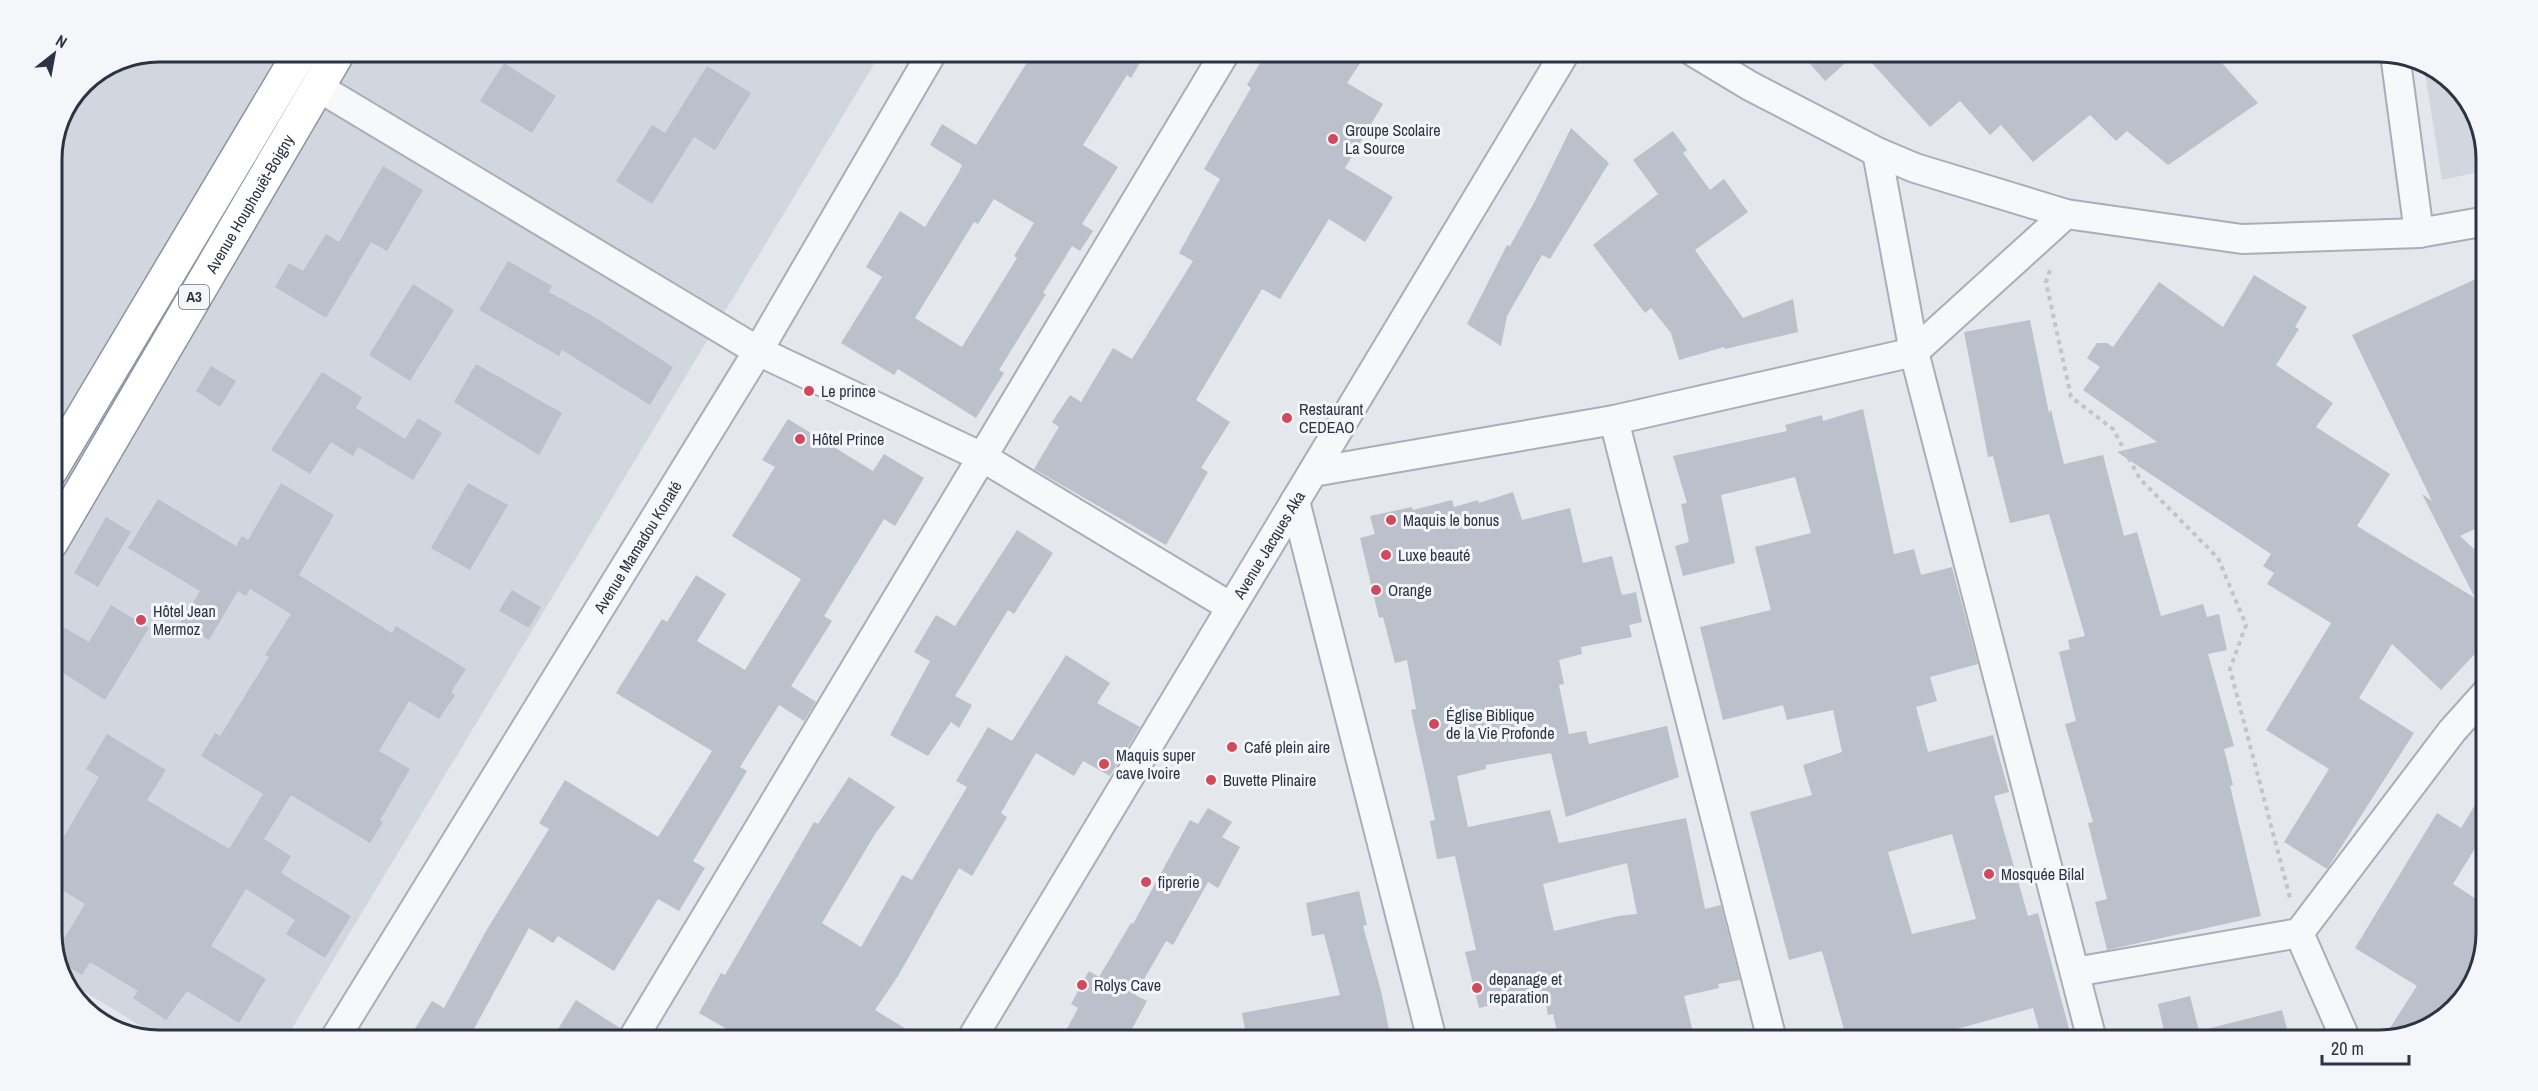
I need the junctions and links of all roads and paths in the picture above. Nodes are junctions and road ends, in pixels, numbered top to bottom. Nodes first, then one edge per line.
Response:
1 (294, 62) edge
2 (333, 62) edge
3 (927, 62) edge
4 (1219, 62) edge
5 (1559, 62) edge
6 (1710, 62) edge
7 (2396, 63) edge
8 (318, 87) junction
9 (1877, 153) junction
10 (2066, 214) junction
11 (2476, 223) edge
12 (2419, 233) junction
13 (2053, 260) dead end
14 (758, 351) junction
15 (1914, 352) junction
16 (1614, 420) junction
17 (62, 452) edge
18 (982, 457) junction
19 (1313, 472) junction
20 (1295, 501) junction
21 (62, 524) edge
22 (1231, 607) junction
23 (2476, 704) edge
24 (2299, 933) junction
25 (2075, 972) junction
26 (340, 1030) edge
27 (638, 1030) edge
28 (977, 1030) edge
29 (1429, 1030) edge
30 (1769, 1030) edge
31 (2090, 1030) edge
32 (2342, 1030) edge

1 - 17 highway, Avenue Houphouët-Boigny / A3
2 - 8 highway, Avenue Houphouët-Boigny / A3
3 - 14 street, Avenue Mamadou Konaté
4 - 18 street
5 - 19 street, Avenue Jacques Aka
6 - 9 street
7 - 12 street
8 - 14 street
8 - 21 highway, Avenue Houphouët-Boigny / A3
9 - 10 street
9 - 15 street
10 - 12 street
10 - 15 street
11 - 12 street
13 - 24 path
14 - 18 street
14 - 26 street, Avenue Mamadou Konaté
15 - 16 street
15 - 25 street
16 - 19 street
16 - 30 street
18 - 22 street
18 - 27 street
19 - 20 street, Avenue Jacques Aka
20 - 22 street, Avenue Jacques Aka
20 - 29 street
22 - 28 street, Avenue Jacques Aka
23 - 24 street
24 - 25 street
24 - 32 street
25 - 31 street

